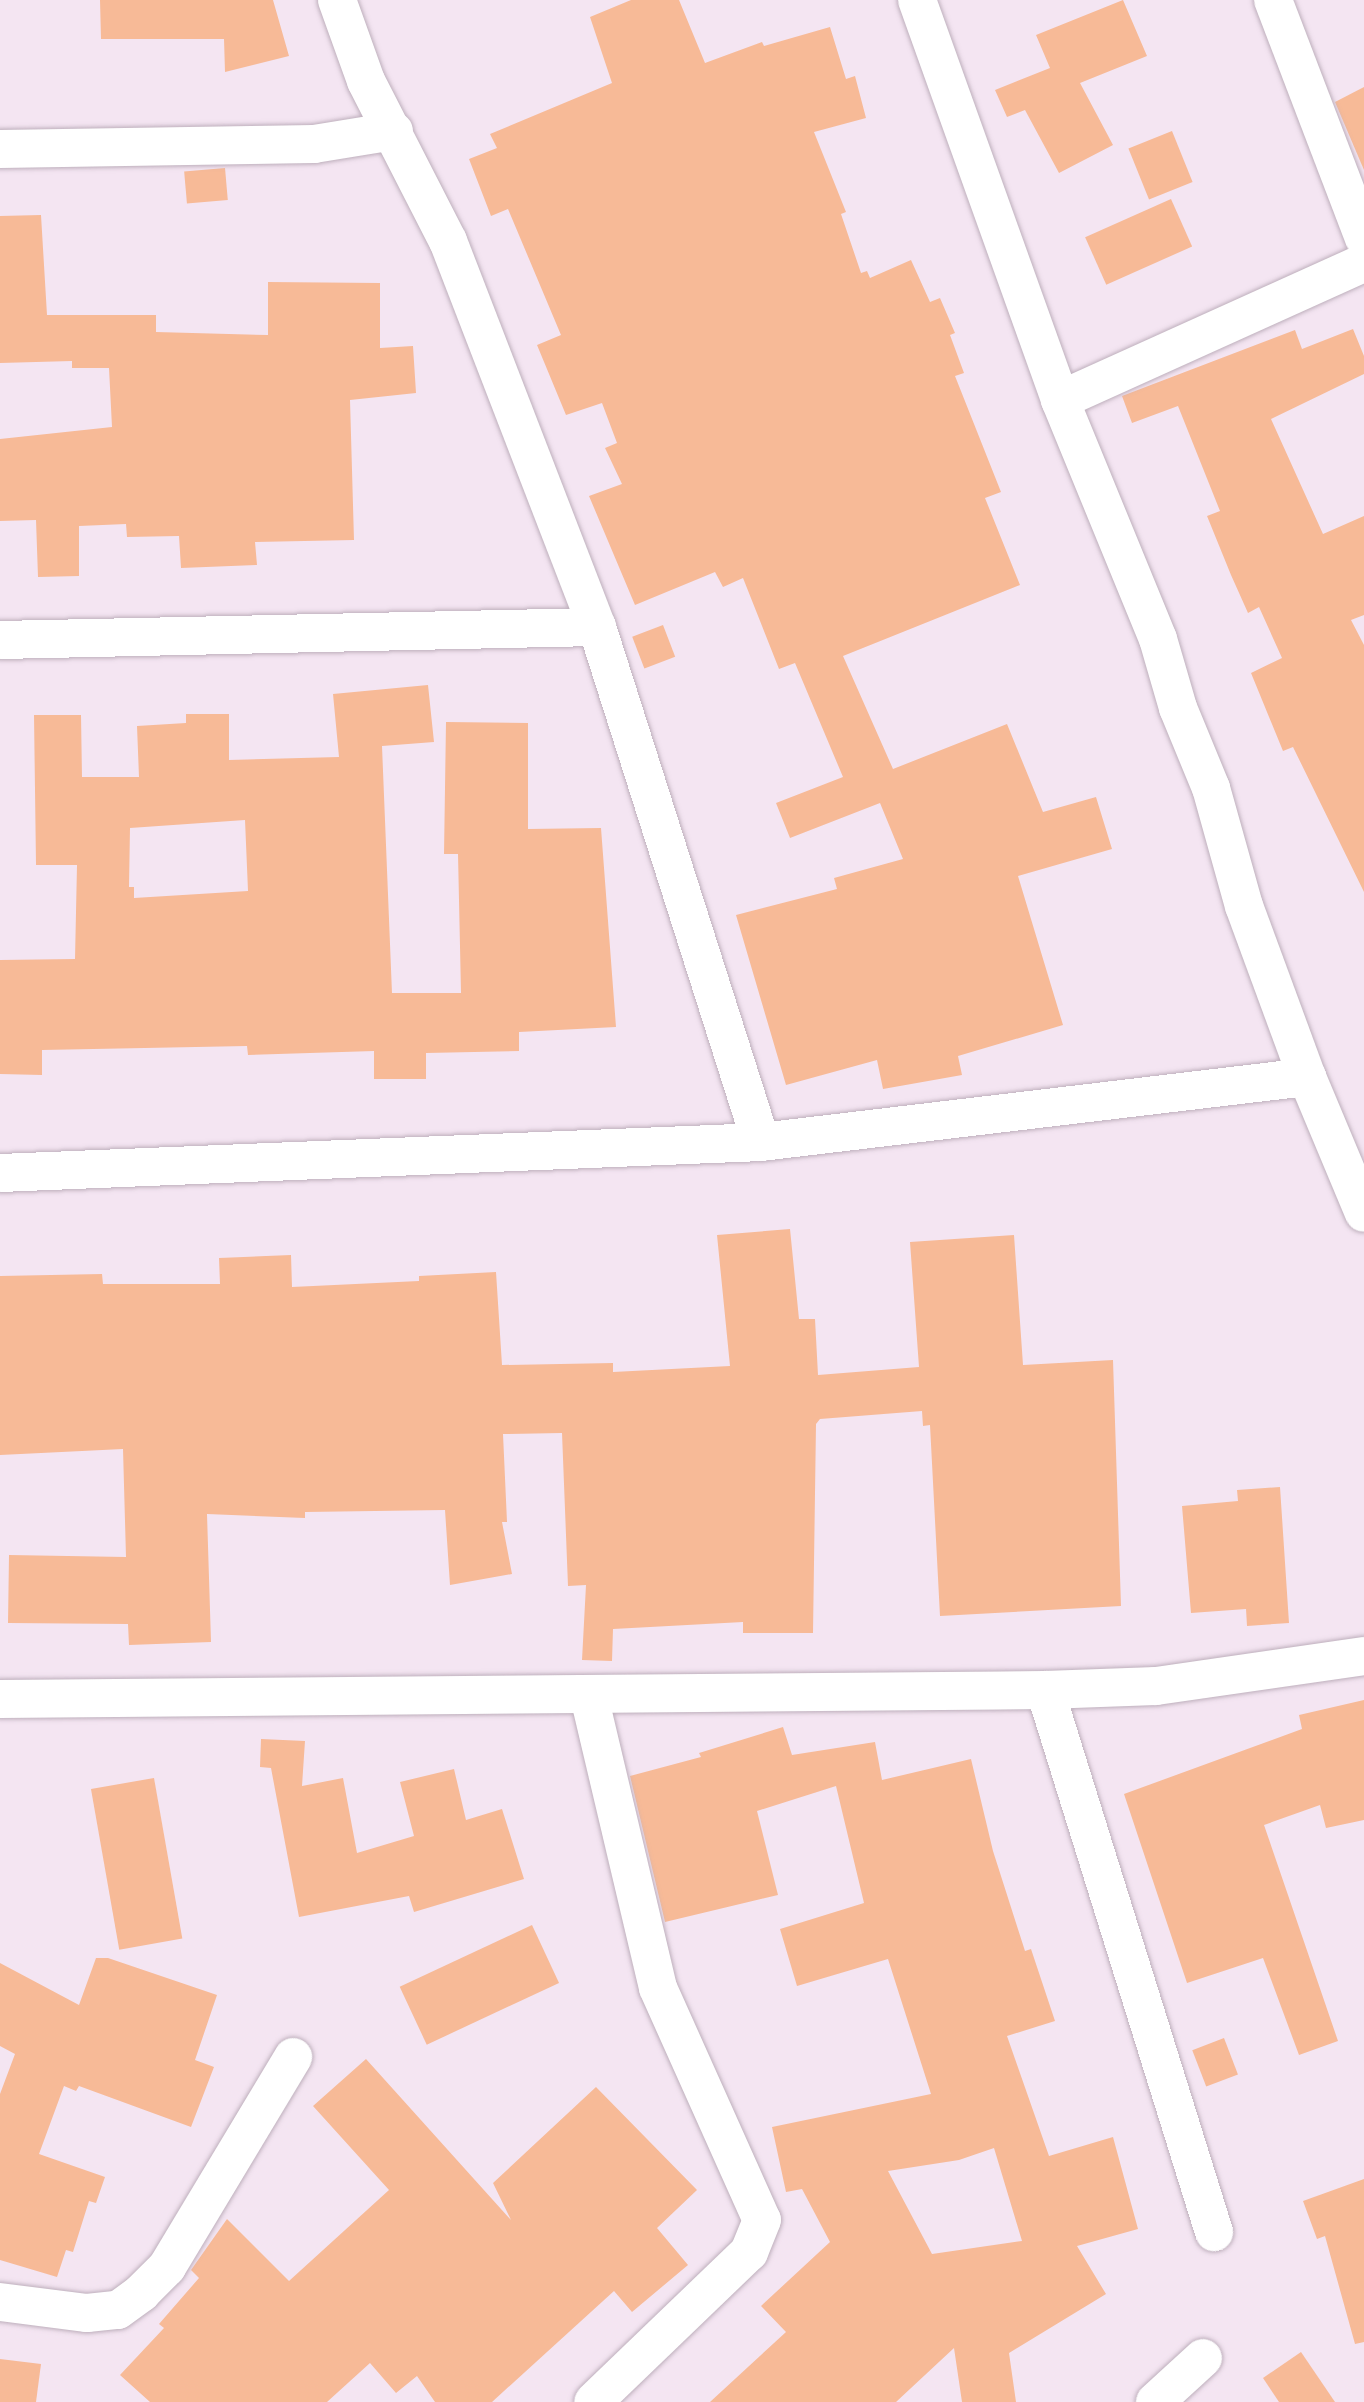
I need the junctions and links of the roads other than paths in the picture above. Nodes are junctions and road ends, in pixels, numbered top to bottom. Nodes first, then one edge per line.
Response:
1 (337, 0) edge
2 (917, 0) edge
3 (1273, 0) edge
4 (394, 131) junction
5 (0, 149) edge
6 (1364, 238) edge
7 (1364, 263) edge
8 (1060, 400) junction
9 (597, 627) junction
10 (0, 640) edge
11 (1307, 1077) junction
12 (761, 1142) junction
13 (0, 1173) edge
14 (1364, 1213) edge
15 (1364, 1656) edge
16 (1045, 1690) junction
17 (589, 1696) junction
18 (0, 1699) edge
19 (293, 2057) dead end
20 (1214, 2232) dead end
21 (0, 2302) edge
22 (1203, 2358) dead end
23 (593, 2402) edge
24 (1155, 2402) edge

1 - 4 street
2 - 8 street
3 - 6 street
4 - 5 street
4 - 9 street
7 - 8 street
8 - 11 street
9 - 10 street
9 - 12 street
11 - 12 street
11 - 14 street
12 - 13 street
15 - 16 street
16 - 17 street
16 - 20 street
17 - 18 street
17 - 23 street
19 - 21 street
22 - 24 street

